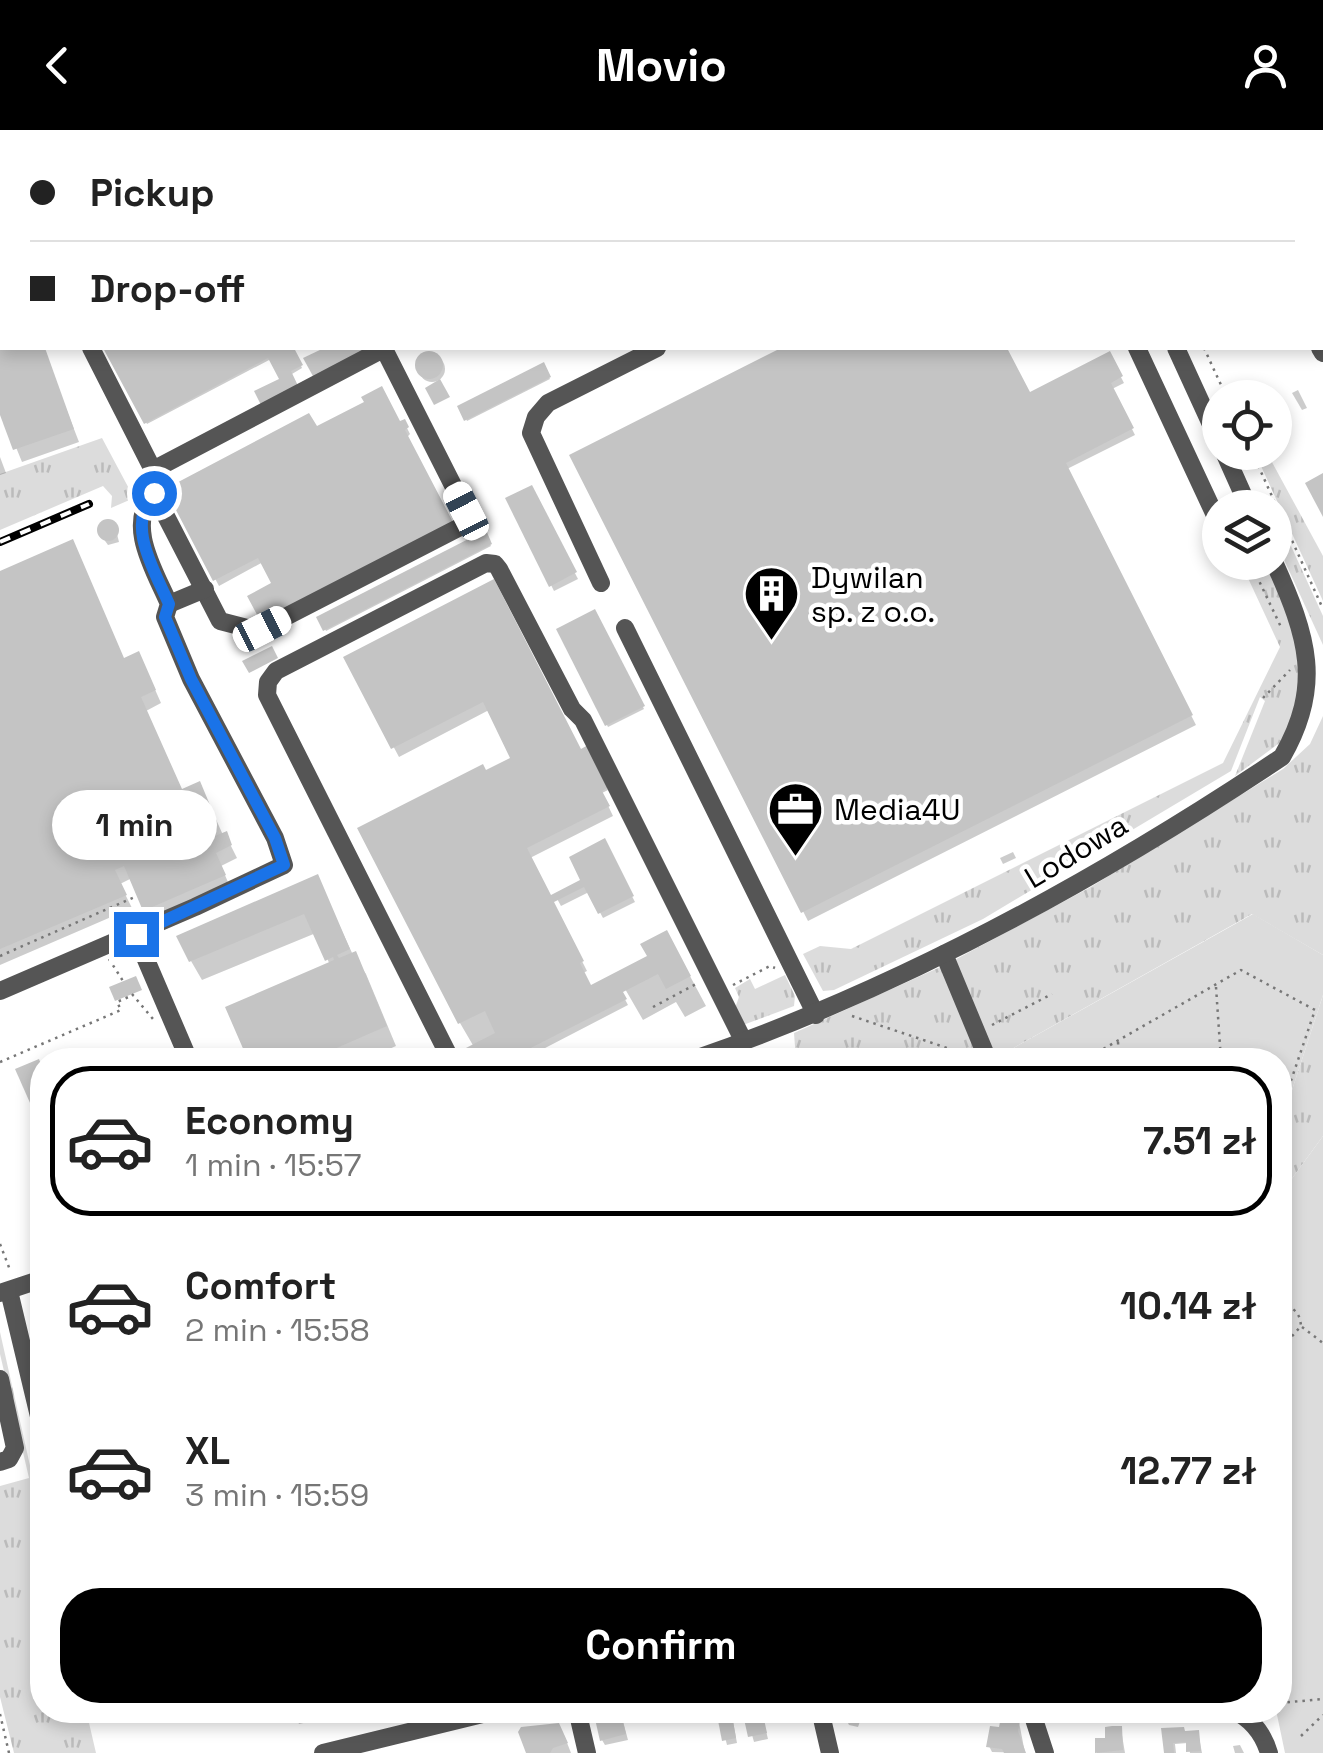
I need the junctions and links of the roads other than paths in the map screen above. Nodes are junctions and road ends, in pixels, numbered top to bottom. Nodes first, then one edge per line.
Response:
1 (92, 350) edge
2 (381, 350) edge
3 (386, 350) edge
4 (653, 350) edge
5 (1138, 350) edge
6 (1181, 350) edge
7 (1202, 401) edge
8 (153, 470) junction
9 (1203, 490) edge
10 (154, 493) junction
11 (1282, 580) edge
12 (601, 583) dead end
13 (205, 589) junction
14 (169, 604) junction
15 (625, 628) dead end
16 (1321, 697) edge
17 (136, 934) junction
18 (944, 954) junction
19 (0, 991) edge
20 (823, 1011) junction
21 (744, 1042) junction
22 (184, 1048) edge
23 (445, 1048) edge
24 (727, 1048) edge
25 (983, 1048) edge
26 (7, 1287) edge
27 (0, 1379) edge
28 (30, 1380) edge
29 (0, 1462) edge
30 (446, 1723) edge
31 (580, 1723) edge
32 (823, 1723) edge
33 (1035, 1723) edge
34 (1253, 1723) edge
35 (323, 1753) edge
36 (587, 1753) edge
37 (830, 1753) edge
38 (1046, 1753) edge
39 (1269, 1753) edge

1 - 8 street
2 - 8 street
3 - 13 street
4 - 12 street
5 - 9 street
6 - 7 street
8 - 10 street
10 - 13 street
10 - 14 street
11 - 16 street, Lodowa
13 - 14 street
14 - 17 street
15 - 20 street
16 - 18 street, Lodowa
17 - 19 street
17 - 22 street
18 - 20 street, Lodowa
18 - 25 street
20 - 21 street, Lodowa
21 - 23 street
21 - 24 street, Lodowa
26 - 28 street
27 - 29 street
30 - 35 street
31 - 36 street
32 - 37 street
33 - 38 street
34 - 39 street

